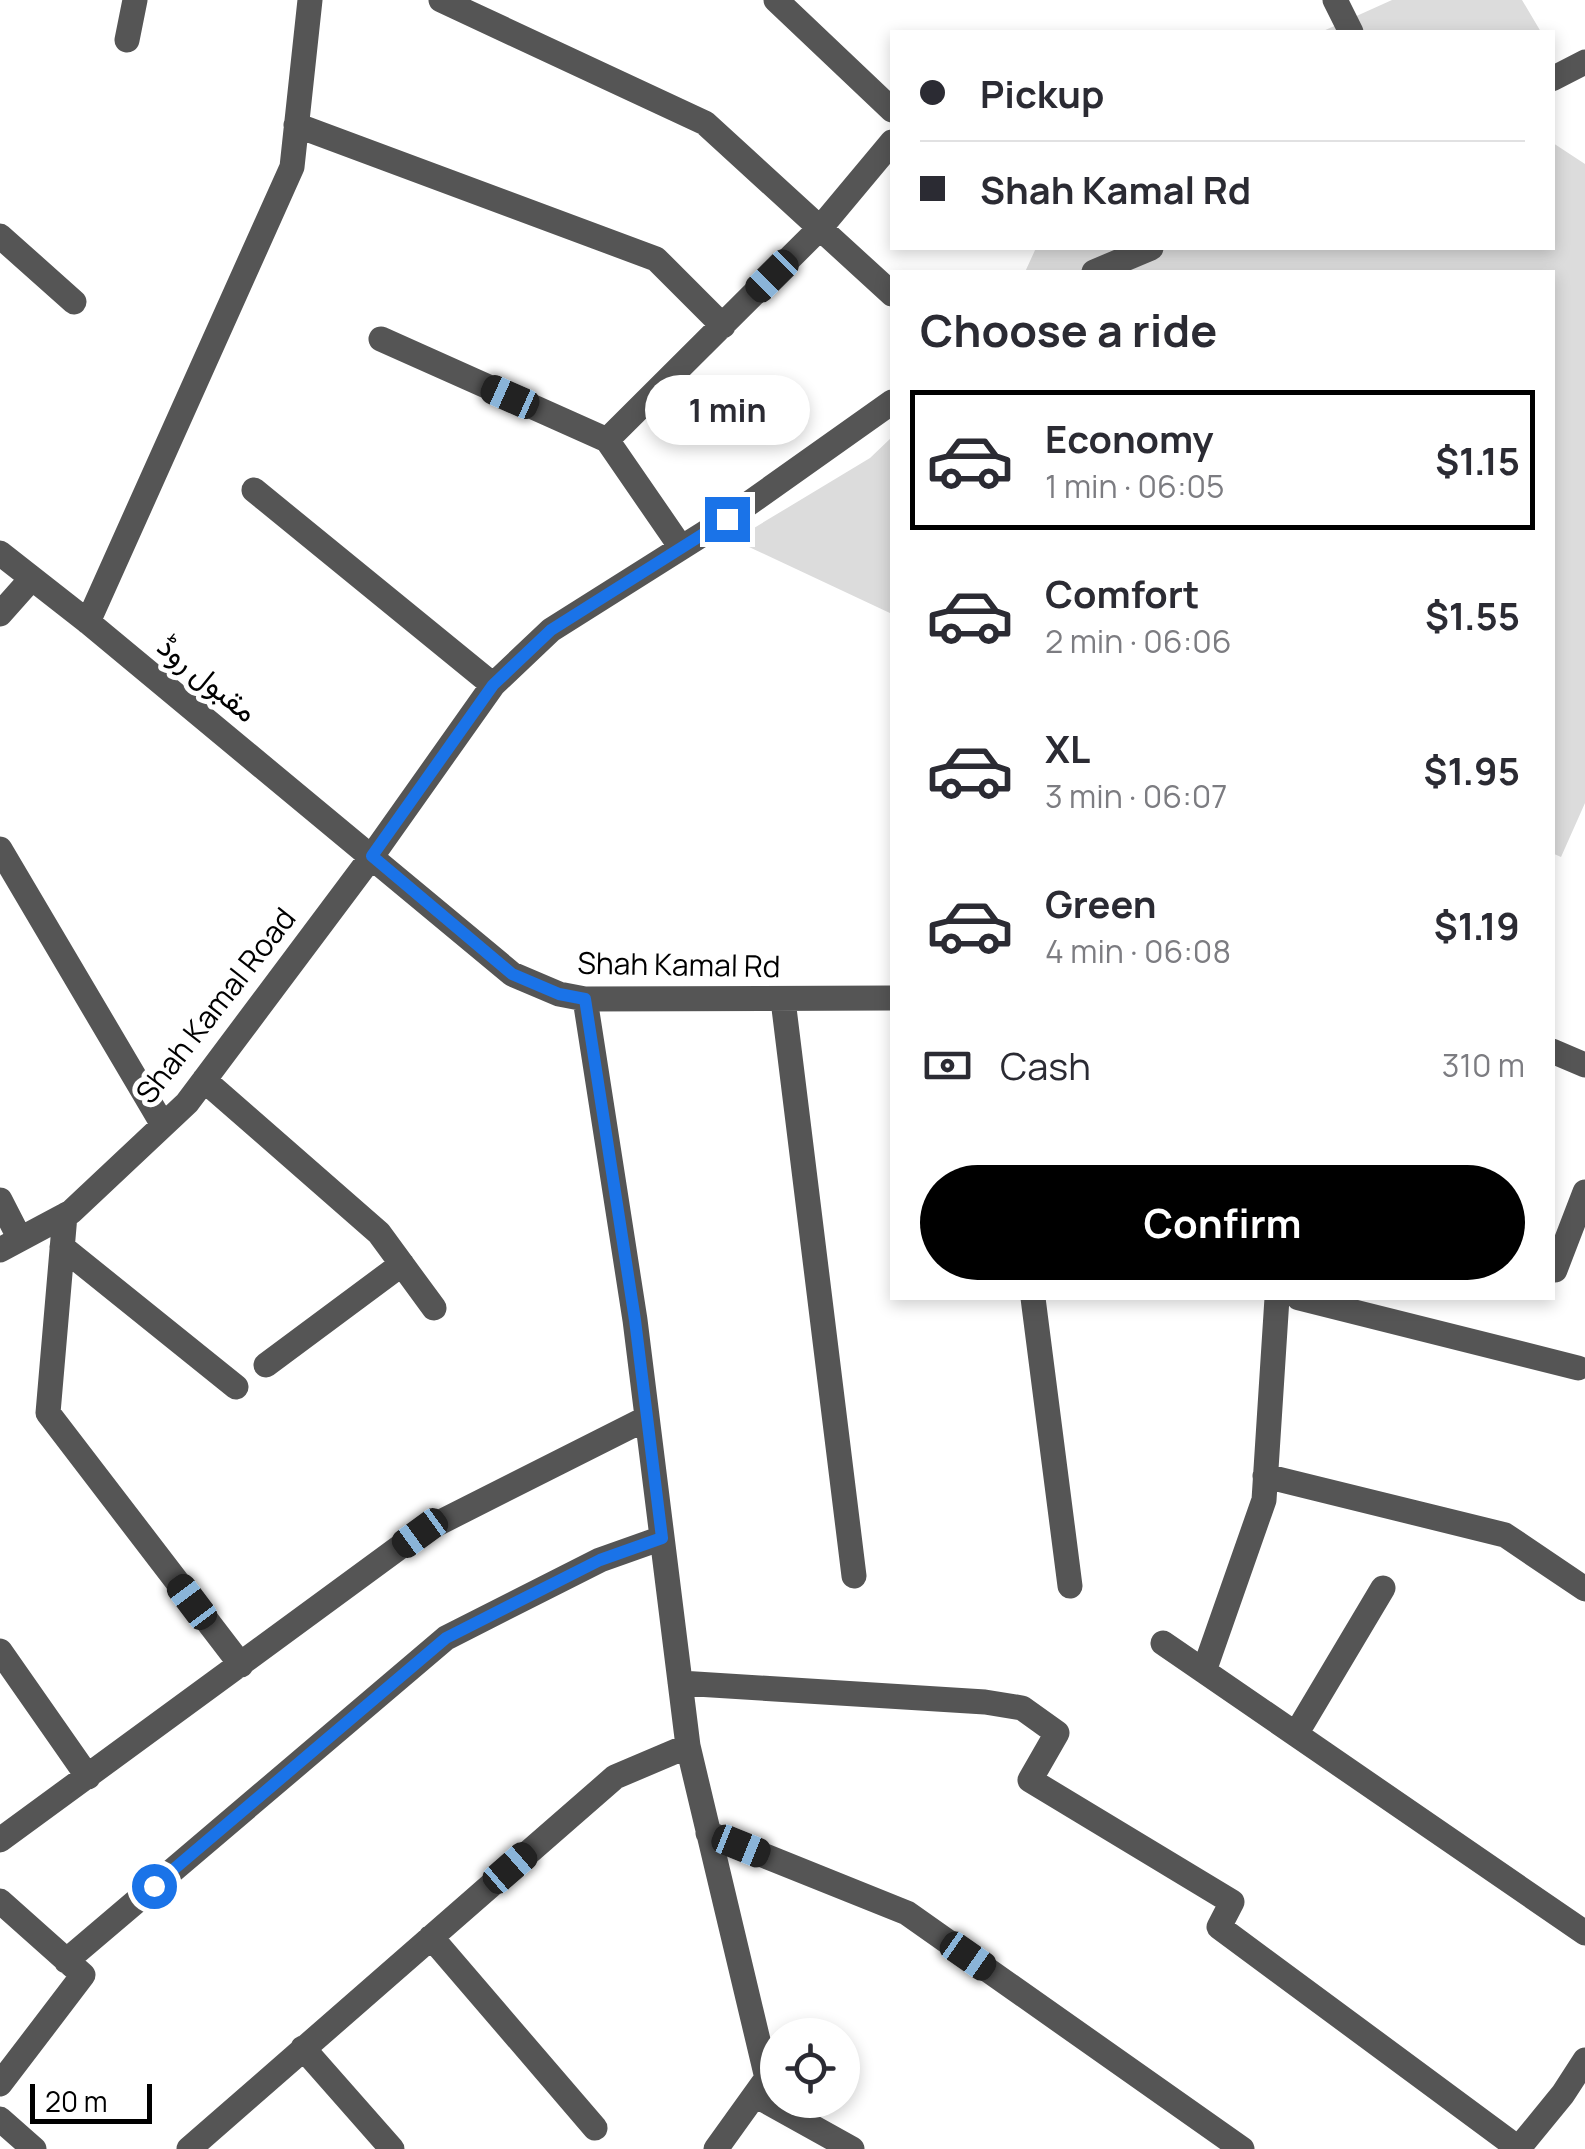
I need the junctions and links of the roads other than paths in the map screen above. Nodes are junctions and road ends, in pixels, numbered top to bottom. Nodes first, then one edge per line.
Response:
1 (135, 0) edge
2 (310, 0) edge
3 (441, 0) edge
4 (776, 0) edge
5 (1335, 0) edge
6 (1350, 30) edge
7 (127, 40) dead end
8 (1585, 62) edge
9 (1555, 77) edge
10 (890, 108) edge
11 (296, 126) junction
12 (890, 144) edge
13 (822, 227) junction
14 (0, 236) edge
15 (1146, 250) edge
16 (1099, 270) edge
17 (890, 292) edge
18 (74, 302) dead end
19 (722, 326) junction
20 (381, 339) dead end
21 (890, 403) edge
22 (607, 440) junction
23 (254, 490) dead end
24 (680, 546) junction
25 (0, 554) edge
26 (32, 578) junction
27 (0, 614) edge
28 (88, 622) junction
29 (493, 685) junction
30 (0, 849) edge
31 (372, 856) junction
32 (890, 998) edge
33 (585, 999) junction
34 (783, 1000) junction
35 (1555, 1052) edge
36 (1585, 1065) edge
37 (204, 1080) junction
38 (163, 1124) junction
39 (1585, 1192) edge
40 (0, 1200) edge
41 (65, 1215) junction
42 (10, 1244) edge
43 (62, 1248) junction
44 (402, 1264) junction
45 (1555, 1270) dead end
46 (1033, 1300) edge
47 (1277, 1300) edge
48 (1307, 1300) edge
49 (434, 1308) dead end
50 (266, 1365) dead end
51 (1578, 1368) dead end
52 (236, 1387) dead end
53 (647, 1418) junction
54 (1265, 1476) junction
55 (662, 1538) junction
56 (854, 1576) dead end
57 (1070, 1586) dead end
58 (1383, 1588) dead end
59 (1585, 1589) edge
60 (1163, 1643) dead end
61 (0, 1651) edge
62 (240, 1665) junction
63 (1204, 1671) junction
64 (680, 1684) junction
65 (1296, 1734) junction
66 (688, 1746) junction
67 (88, 1777) junction
68 (708, 1833) junction
69 (0, 1840) edge
70 (0, 1902) edge
71 (1585, 1932) edge
72 (431, 1937) junction
73 (66, 1960) junction
74 (303, 2048) junction
75 (1585, 2060) edge
76 (0, 2084) edge
77 (754, 2095) junction
78 (0, 2119) edge
79 (595, 2128) dead end
80 (34, 2149) edge
81 (189, 2149) edge
82 (392, 2149) edge
83 (716, 2149) edge
84 (852, 2149) edge
85 (1242, 2149) edge
86 (1518, 2149) edge

1 - 7 street
2 - 11 street
3 - 13 street
4 - 10 street
5 - 6 street
8 - 9 street
11 - 19 street
11 - 28 street
12 - 13 street
13 - 17 street
13 - 19 street
14 - 18 street
15 - 16 street
19 - 22 street
20 - 22 street
21 - 24 street
22 - 24 street
23 - 29 street
24 - 29 street
25 - 26 street, مقبول روڈ
26 - 27 street
26 - 28 street, مقبول روڈ
28 - 31 street, مقبول روڈ
29 - 31 street
30 - 38 street
31 - 33 street, Shah Kamal Rd
31 - 37 street, Shah Kamal Road
32 - 34 street, Shah Kamal Rd
33 - 34 street, Shah Kamal Rd
33 - 53 street
34 - 56 street
35 - 36 street
37 - 38 street, Shah Kamal Road
37 - 44 street
38 - 41 street, Shah Kamal Road
39 - 45 street
40 - 42 street
41 - 42 street, Shah Kamal Road
41 - 43 street
43 - 52 street
43 - 62 street
44 - 49 street
44 - 50 street
46 - 57 street
47 - 54 street
48 - 51 street
53 - 55 street
53 - 62 street
54 - 59 street
54 - 63 street
55 - 64 street
55 - 73 street
58 - 65 street
60 - 63 street
61 - 67 street
62 - 67 street
63 - 65 street
64 - 66 street
64 - 86 street
65 - 71 street
66 - 68 street
66 - 72 street
67 - 69 street
68 - 77 street
68 - 85 street
70 - 73 street
72 - 74 street
72 - 79 street
73 - 76 street
74 - 81 street
74 - 82 street
75 - 86 street
77 - 83 street
77 - 84 street
78 - 80 street

